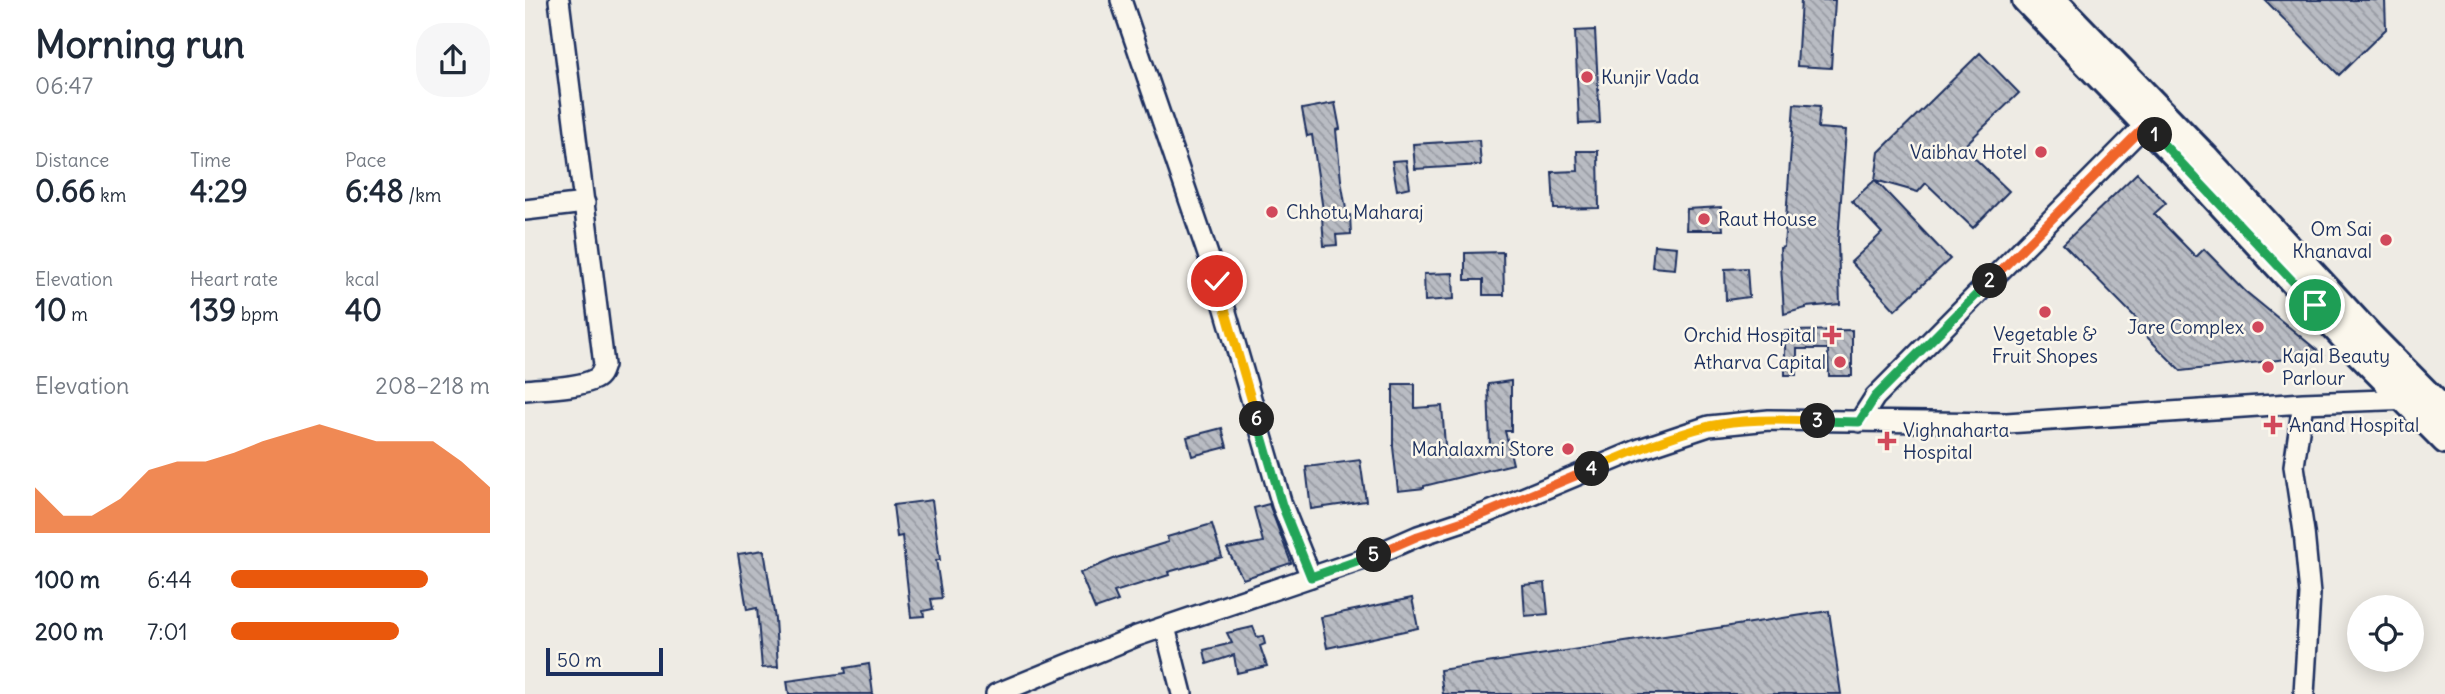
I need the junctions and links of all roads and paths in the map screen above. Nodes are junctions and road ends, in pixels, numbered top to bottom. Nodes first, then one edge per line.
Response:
1 (559, 0) edge
2 (1121, 0) edge
3 (2025, 0) edge
4 (2054, 0) edge
5 (2153, 118) junction
6 (585, 203) junction
7 (525, 210) edge
8 (525, 390) edge
9 (2404, 399) junction
10 (2303, 403) junction
11 (2441, 403) edge
12 (1859, 422) junction
13 (2445, 441) edge
14 (1311, 577) junction
15 (1164, 627) junction
16 (996, 694) edge
17 (1182, 694) edge
18 (2304, 694) edge

1 - 6 street
2 - 14 street
3 - 5 main road
4 - 5 main road
5 - 9 main road
5 - 11 main road
5 - 12 street
6 - 7 street
6 - 8 street
9 - 10 street
9 - 11 street
9 - 13 main road
10 - 12 street
10 - 18 street
12 - 14 street
14 - 15 street
15 - 16 street
15 - 17 street

